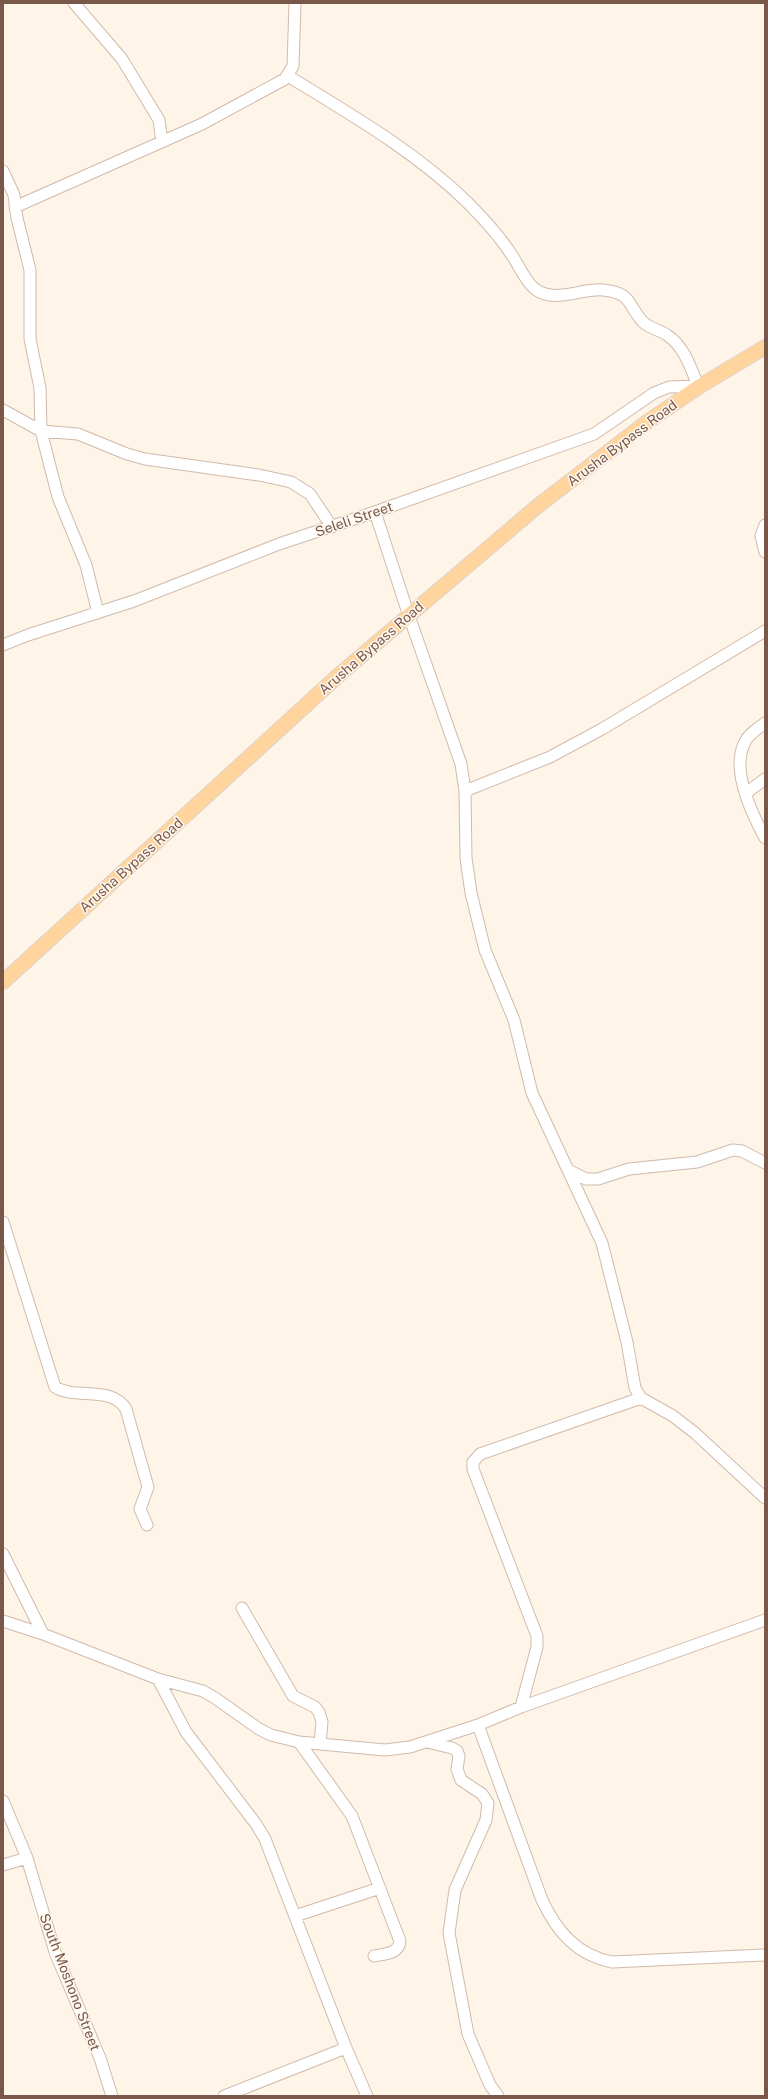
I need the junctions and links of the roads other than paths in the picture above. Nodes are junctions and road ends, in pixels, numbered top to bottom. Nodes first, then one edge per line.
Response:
1 (74, 3) edge
2 (295, 3) edge
3 (288, 76) junction
4 (162, 142) junction
5 (3, 171) edge
6 (15, 207) junction
7 (765, 346) edge
8 (699, 386) junction
9 (3, 410) edge
10 (41, 431) junction
11 (375, 512) junction
12 (765, 525) edge
13 (332, 527) junction
14 (765, 552) edge
15 (98, 613) junction
16 (409, 616) junction
17 (765, 631) edge
18 (3, 645) edge
19 (765, 723) edge
20 (765, 778) edge
21 (465, 791) junction
22 (746, 793) junction
23 (765, 838) edge
24 (3, 982) edge
25 (765, 1163) edge
26 (568, 1170) junction
27 (3, 1222) edge
28 (641, 1398) junction
29 (765, 1498) edge
30 (147, 1525) dead end
31 (3, 1554) edge
32 (242, 1608) dead end
33 (765, 1620) edge
34 (3, 1621) edge
35 (43, 1634) junction
36 (158, 1679) junction
37 (521, 1707) junction
38 (478, 1725) junction
39 (299, 1742) junction
40 (426, 1742) junction
41 (320, 1744) junction
42 (3, 1801) edge
43 (27, 1858) junction
44 (3, 1865) edge
45 (380, 1888) junction
46 (294, 1916) junction
47 (765, 1955) edge
48 (374, 1956) dead end
49 (346, 2048) junction
50 (112, 2096) edge
51 (224, 2096) edge
52 (368, 2096) edge
53 (498, 2096) edge

1 - 4 street
2 - 3 street
3 - 4 street
3 - 8 street
4 - 6 street
5 - 6 street
6 - 10 street
7 - 8 main road, Arusha Bypass Road
8 - 11 street, Seleli Street
8 - 16 main road, Arusha Bypass Road
9 - 10 street
10 - 13 street
10 - 15 street
11 - 13 street, Seleli Street
11 - 16 street
12 - 14 street
13 - 15 street, Seleli Street
15 - 18 street, Seleli Street
16 - 21 street
16 - 24 main road, Arusha Bypass Road
17 - 21 street
19 - 22 street
20 - 22 street
21 - 26 street
22 - 23 street
25 - 26 street
26 - 28 street
27 - 30 street
28 - 29 street
28 - 37 street
31 - 35 street
32 - 41 street
33 - 37 street
34 - 35 street
35 - 36 street
36 - 39 street
36 - 46 street
37 - 38 street
38 - 40 street
38 - 47 street
39 - 41 street
39 - 45 street
40 - 41 street
40 - 53 street
42 - 43 street, South Moshono Street
43 - 44 street
43 - 50 street, South Moshono Street
45 - 46 street
45 - 48 street
46 - 49 street
49 - 51 street
49 - 52 street

